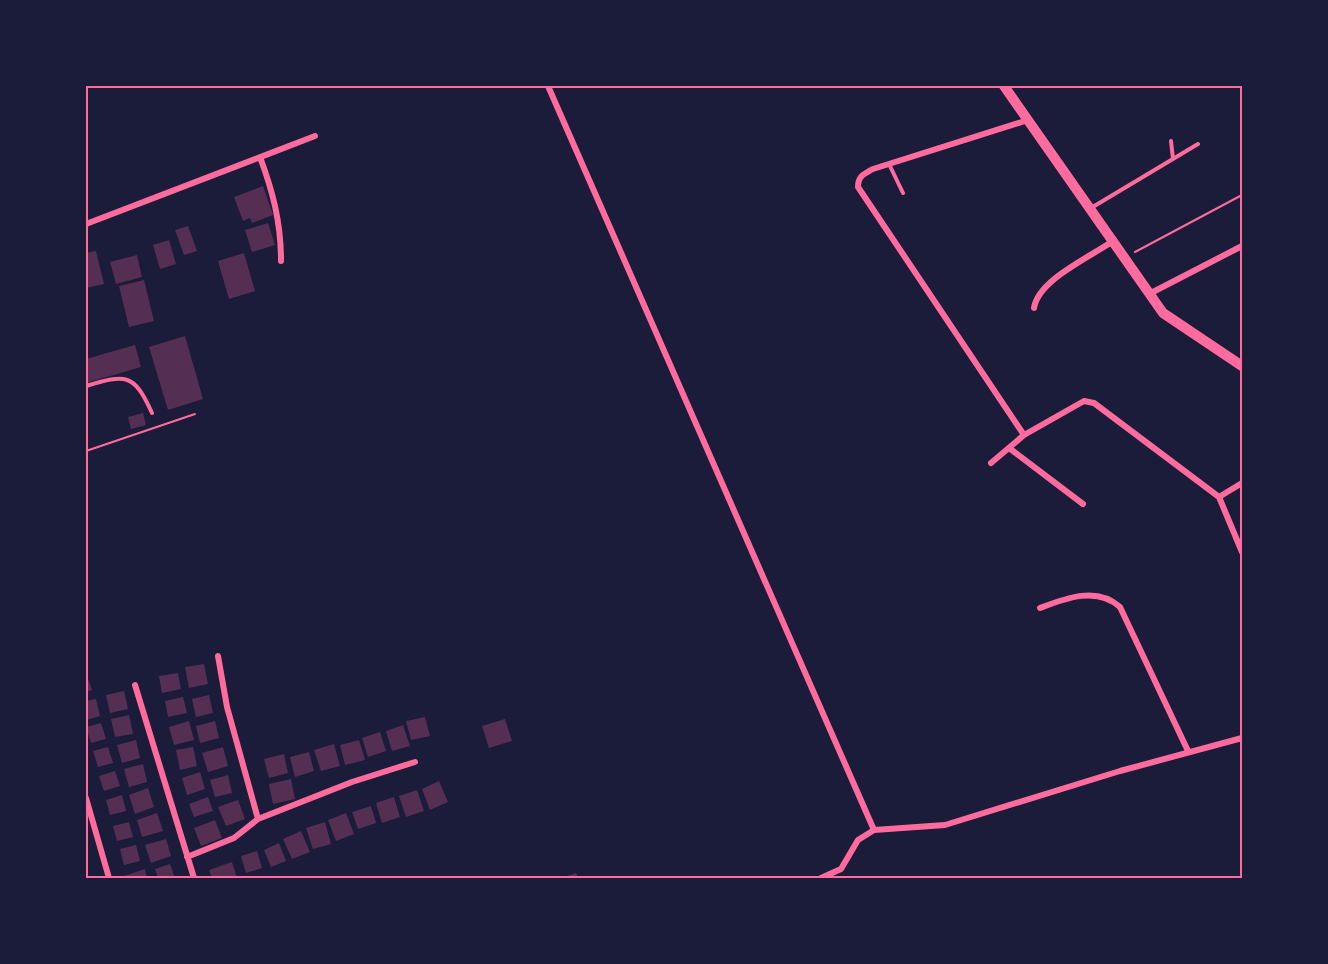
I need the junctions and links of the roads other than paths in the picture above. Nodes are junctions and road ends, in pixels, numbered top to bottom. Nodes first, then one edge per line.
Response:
1 (548, 86) edge
2 (1004, 86) edge
3 (1028, 120) junction
4 (315, 136) dead end
5 (1171, 141) dead end
6 (1198, 144) dead end
7 (260, 157) junction
8 (1173, 159) junction
9 (889, 164) junction
10 (903, 193) dead end
11 (1090, 209) junction
12 (86, 224) edge
13 (1113, 242) junction
14 (1242, 246) edge
15 (281, 261) dead end
16 (1149, 294) junction
17 (1034, 308) dead end
18 (1242, 366) edge
19 (86, 386) edge
20 (152, 413) dead end
21 (1024, 435) junction
22 (1009, 448) junction
23 (991, 463) dead end
24 (1242, 483) edge
25 (1218, 497) junction
26 (1083, 504) dead end
27 (1242, 552) edge
28 (1040, 608) dead end
29 (218, 656) dead end
30 (135, 685) dead end
31 (1242, 738) edge
32 (1188, 751) junction
33 (415, 762) dead end
34 (86, 798) edge
35 (258, 819) junction
36 (874, 830) junction
37 (187, 857) junction
38 (109, 879) edge
39 (194, 879) edge
40 (821, 879) edge

1 - 36 street
2 - 3 street
3 - 9 street
3 - 11 street
4 - 7 street
5 - 8 lane
6 - 8 lane
7 - 12 street
7 - 15 street
8 - 11 lane
9 - 10 lane
9 - 21 street
11 - 13 street
13 - 16 street
13 - 17 street
14 - 16 street
16 - 18 street
19 - 20 lane
21 - 22 street
21 - 25 street
22 - 23 street
22 - 26 street
24 - 25 street
25 - 27 street
28 - 32 street
29 - 35 street
30 - 37 street
31 - 32 street
32 - 36 street
33 - 35 street
34 - 38 street
35 - 37 street
36 - 40 street
37 - 39 street

